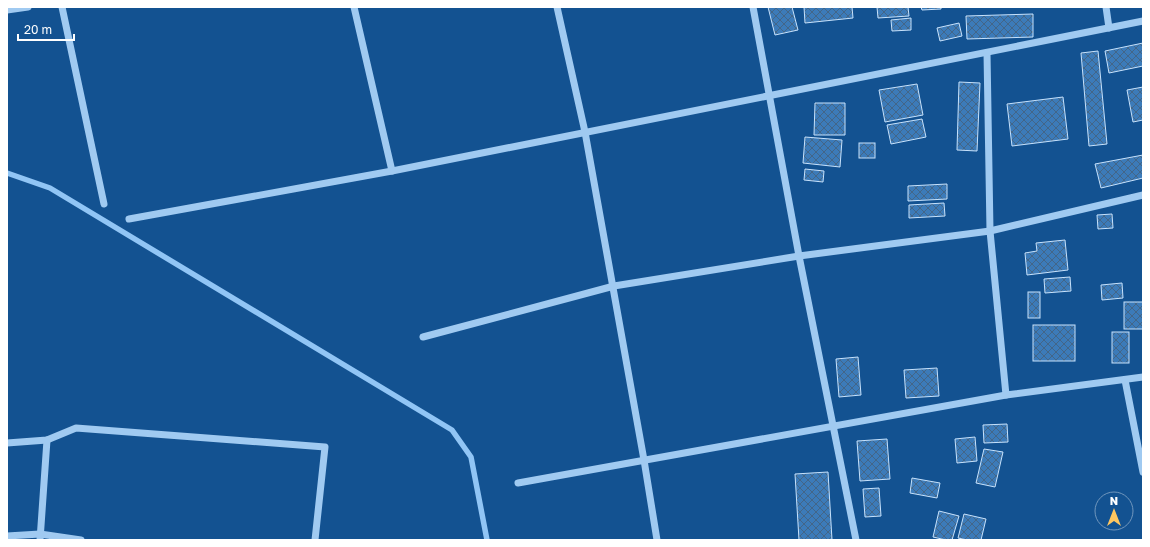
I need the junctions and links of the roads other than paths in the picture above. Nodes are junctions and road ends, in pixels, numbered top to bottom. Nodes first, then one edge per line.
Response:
1 (28, 7) edge
2 (62, 7) edge
3 (354, 7) edge
4 (557, 7) edge
5 (753, 7) edge
6 (1106, 7) edge
7 (7, 10) edge
8 (1143, 21) edge
9 (1109, 28) junction
10 (988, 53) junction
11 (770, 96) junction
12 (585, 132) junction
13 (392, 171) junction
14 (1143, 195) edge
15 (104, 204) dead end
16 (129, 219) dead end
17 (990, 231) junction
18 (799, 256) junction
19 (614, 286) junction
20 (423, 337) dead end
21 (1143, 377) edge
22 (1125, 380) junction
23 (1006, 395) junction
24 (834, 426) junction
25 (47, 440) junction
26 (7, 443) edge
27 (644, 460) junction
28 (1143, 472) edge
29 (518, 483) dead end
30 (7, 536) edge
31 (40, 537) edge
32 (81, 540) edge
33 (315, 540) edge
34 (657, 540) edge
35 (856, 540) edge

1 - 7 street
2 - 15 street
3 - 13 street
4 - 12 street
5 - 11 street
6 - 9 street
8 - 9 street
9 - 10 street
10 - 11 street
10 - 17 street
11 - 12 street
11 - 18 street
12 - 13 street
12 - 19 street
13 - 16 street
14 - 17 street
17 - 18 street
17 - 23 street
18 - 19 street
18 - 24 street
19 - 20 street
19 - 27 street
21 - 22 street
22 - 23 street
22 - 28 street
23 - 24 street
24 - 27 street
24 - 35 street
25 - 26 street
25 - 31 street
25 - 33 street
27 - 29 street
27 - 34 street
30 - 31 street
31 - 32 street

